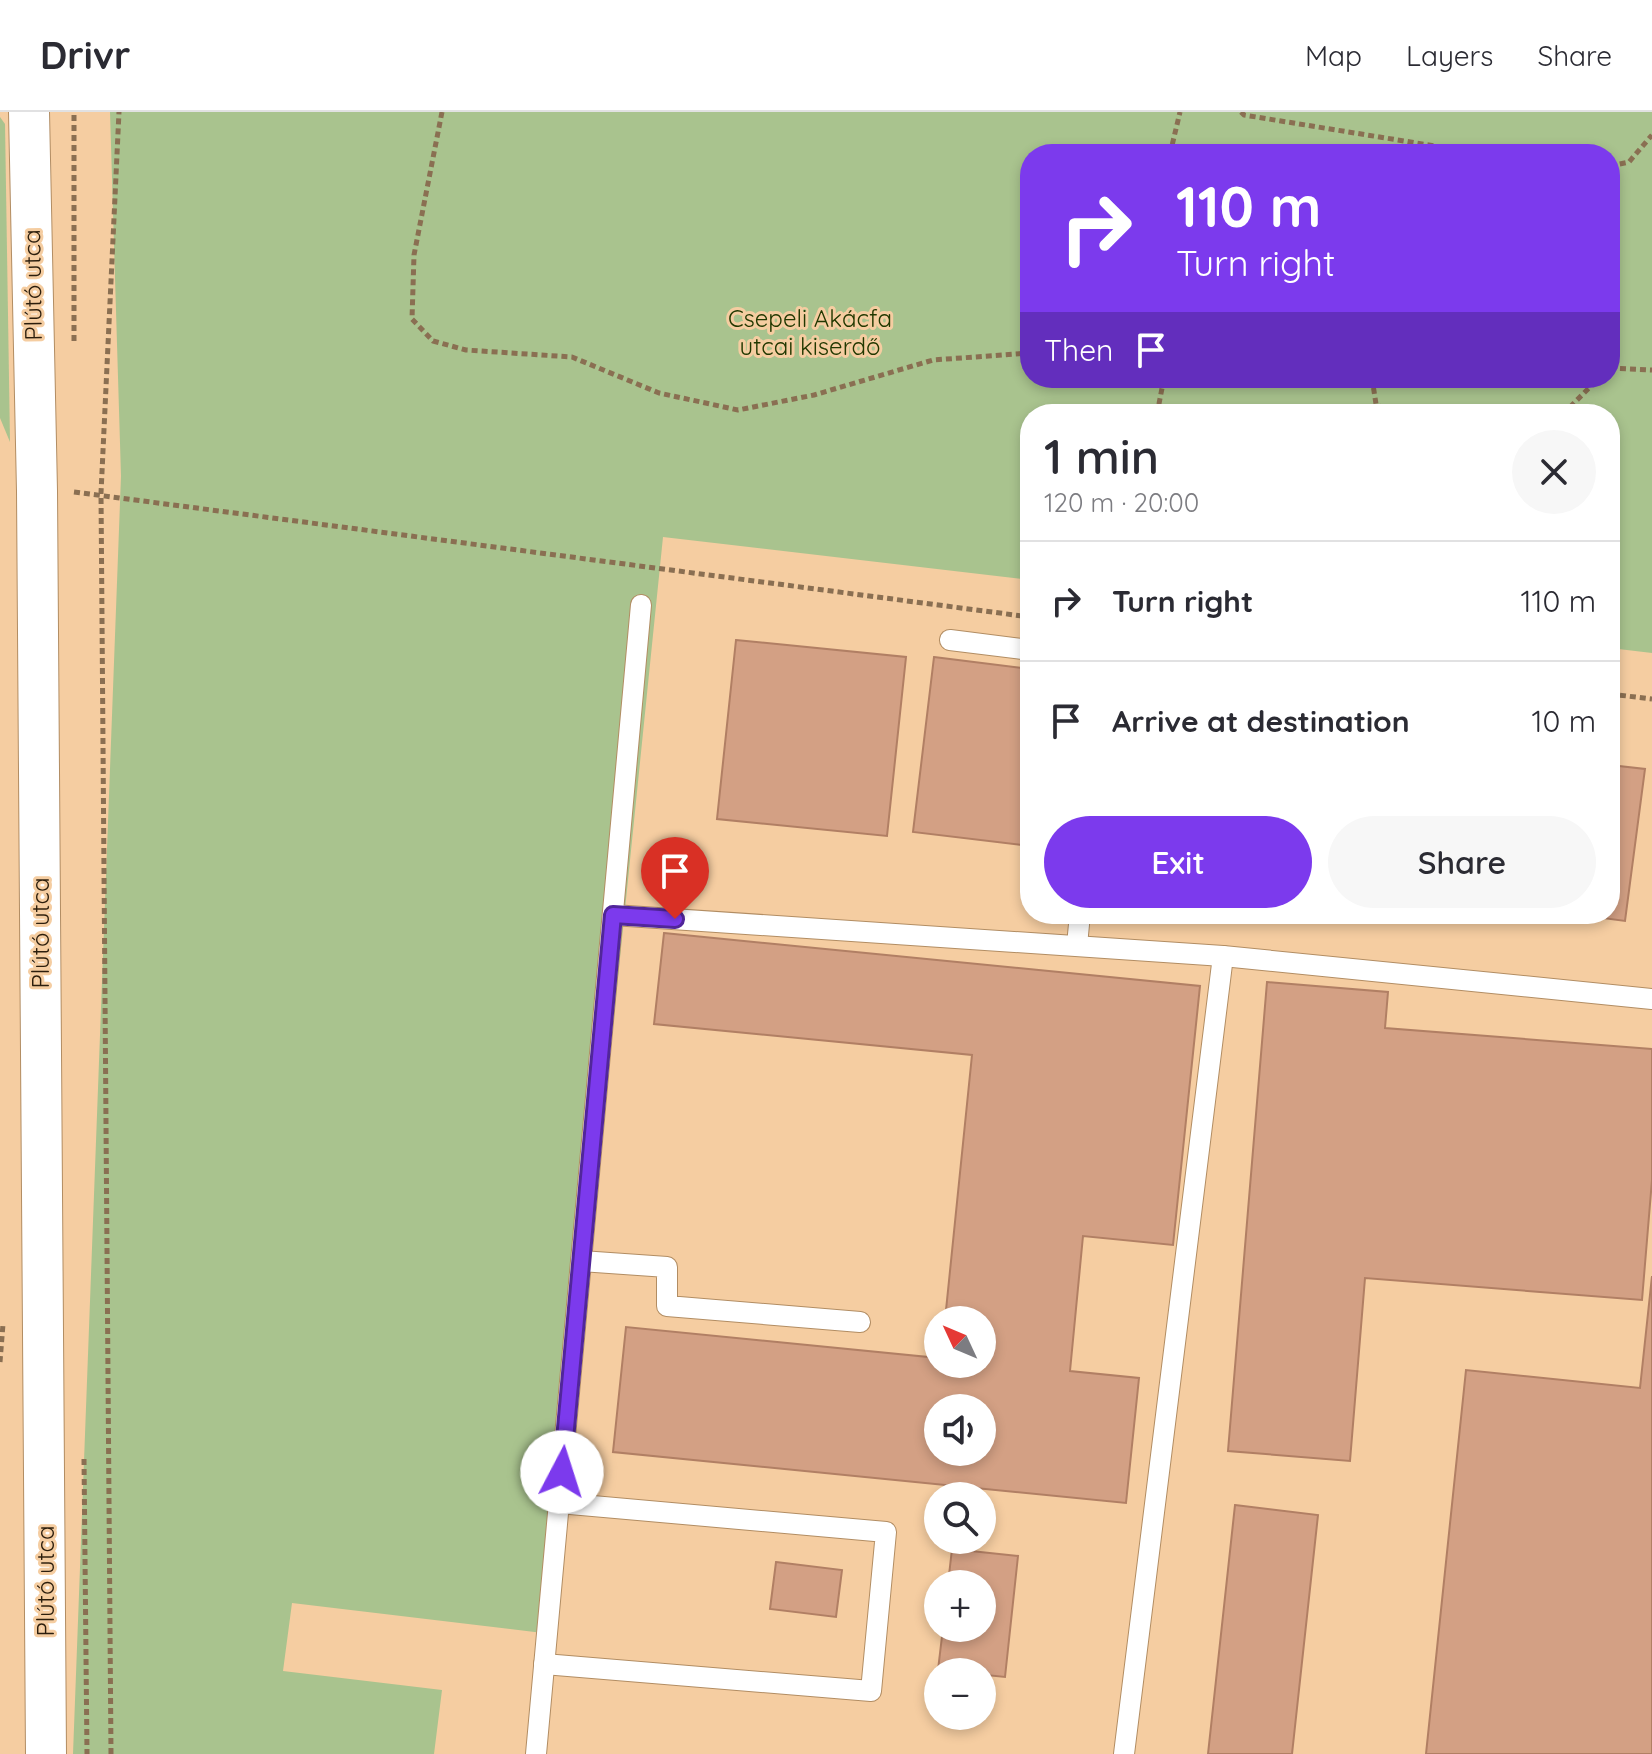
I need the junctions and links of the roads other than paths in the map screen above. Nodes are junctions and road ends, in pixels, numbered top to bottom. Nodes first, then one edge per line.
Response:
1 (29, 112) edge
2 (641, 605) dead end
3 (950, 640) dead end
4 (1020, 649) edge
5 (613, 915) junction
6 (1079, 924) edge
7 (1077, 945) junction
8 (1223, 956) junction
9 (1652, 999) edge
10 (581, 1261) junction
11 (860, 1322) dead end
12 (559, 1503) junction
13 (544, 1664) junction
14 (46, 1754) edge
15 (536, 1754) edge
16 (1124, 1754) edge

1 - 14 street, Plútó utca
2 - 5 lane
3 - 4 lane
5 - 7 lane
5 - 10 lane
6 - 7 lane
7 - 8 lane
8 - 9 lane
8 - 16 lane
10 - 11 lane
10 - 12 lane
12 - 13 lane
12 - 13 lane
13 - 15 lane

